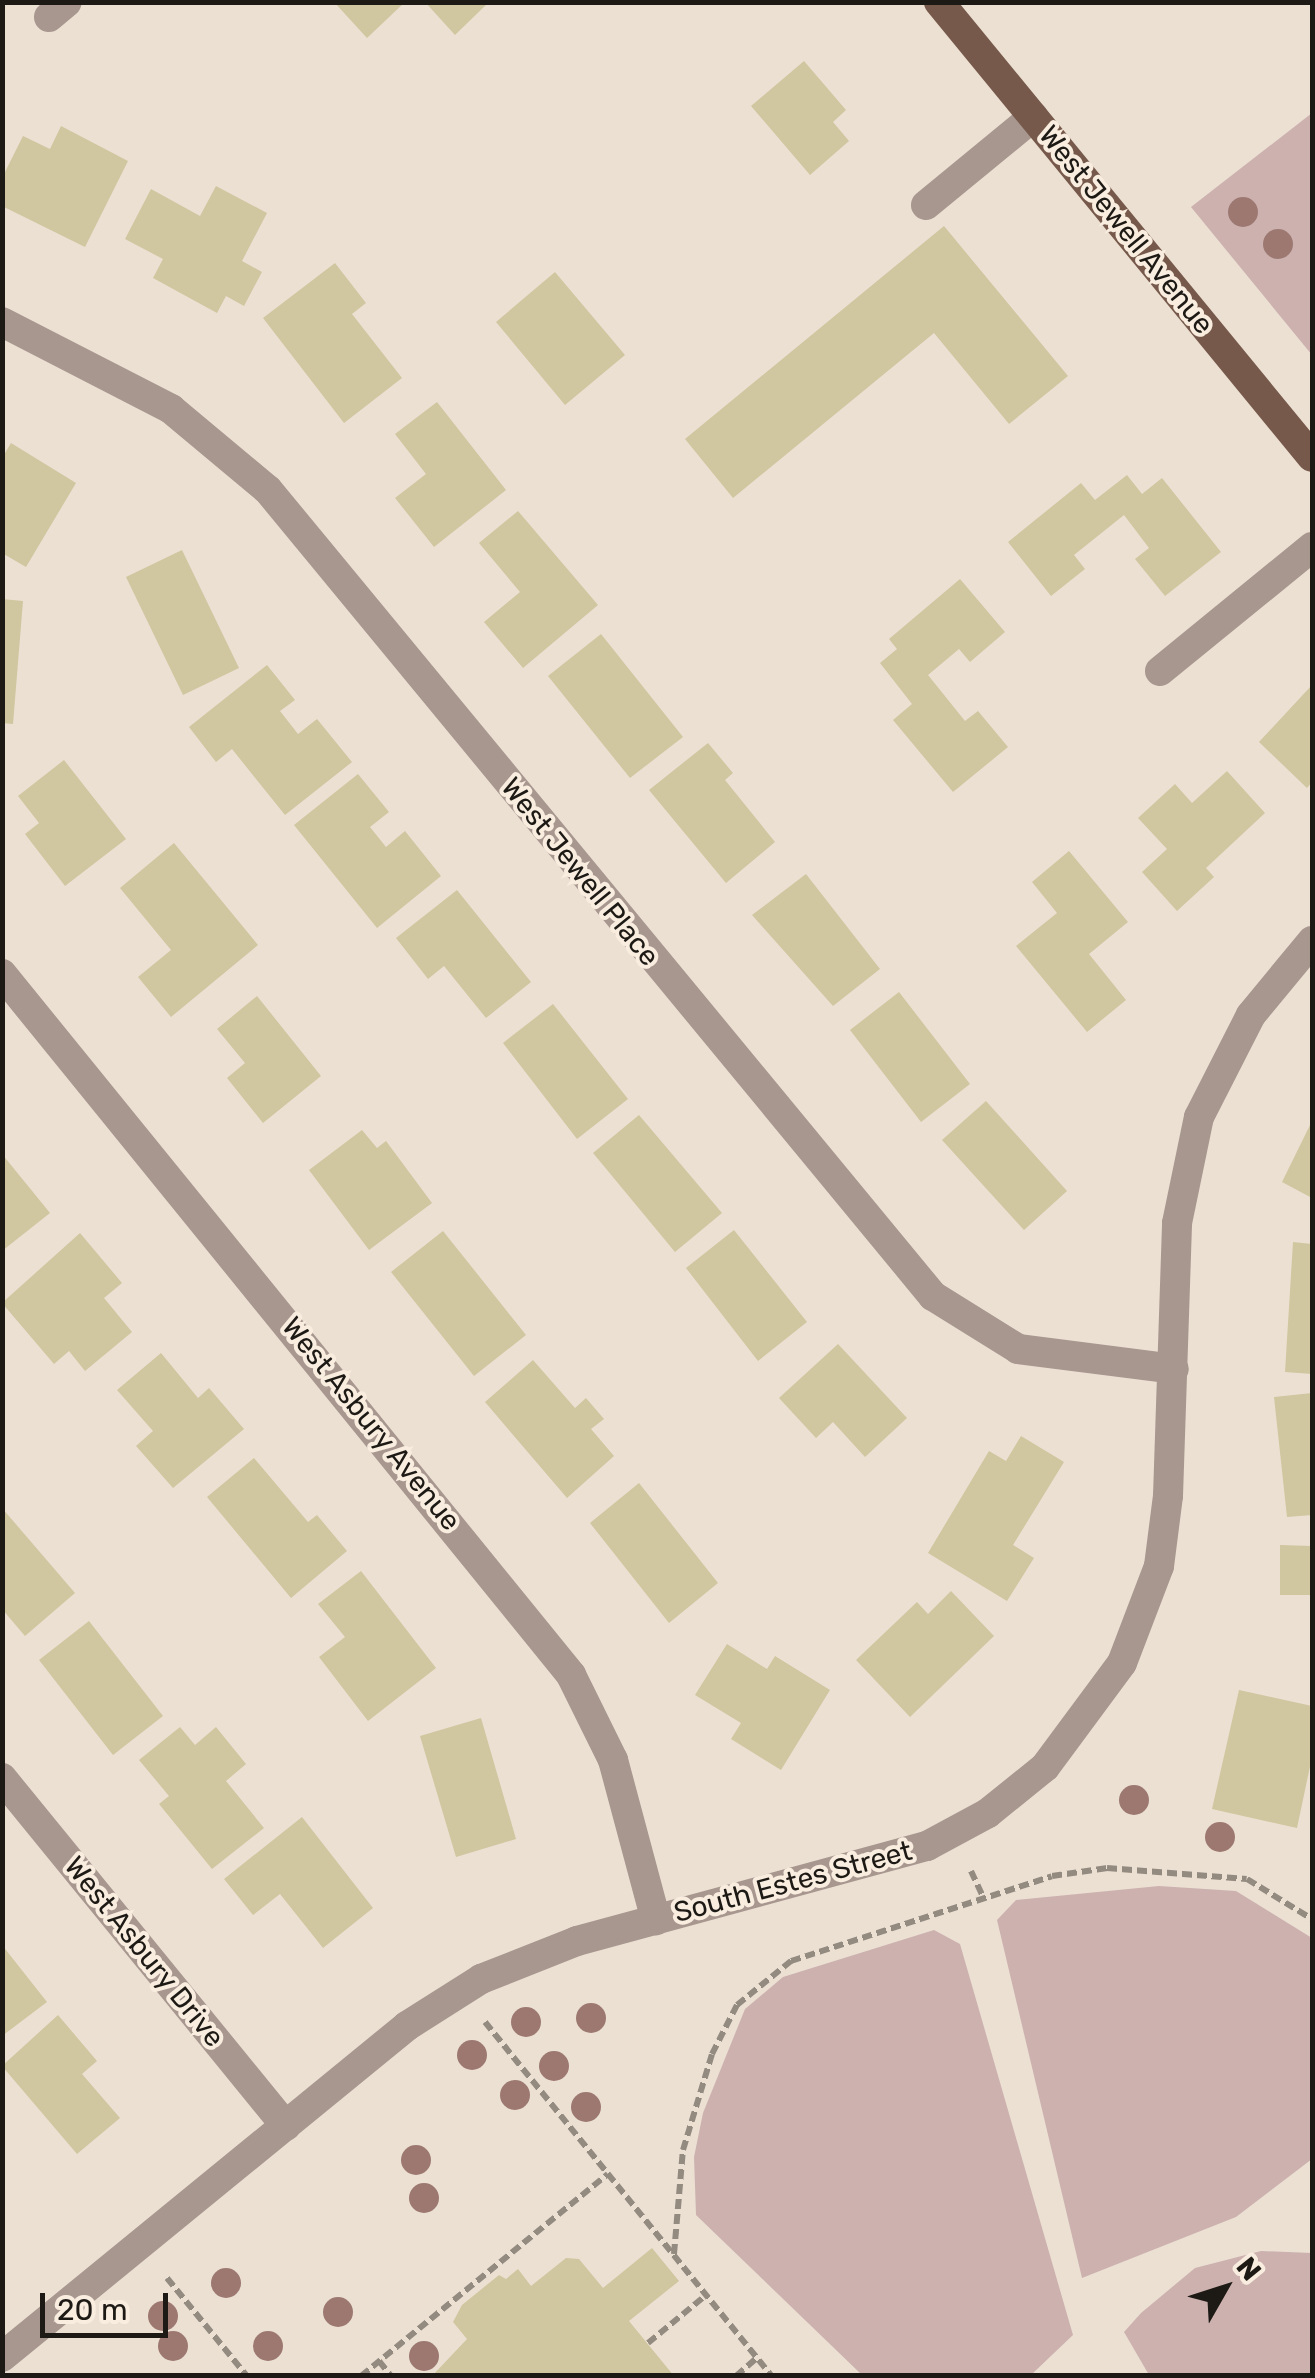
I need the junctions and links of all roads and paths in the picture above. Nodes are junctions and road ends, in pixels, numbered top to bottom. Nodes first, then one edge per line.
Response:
1 (940, 2) edge
2 (1033, 117) junction
3 (926, 205) dead end
4 (2, 322) edge
5 (1312, 457) edge
6 (1312, 547) edge
7 (1160, 671) dead end
8 (1312, 941) edge
9 (2, 974) edge
10 (1174, 1369) junction
11 (2, 1778) edge
12 (971, 1871) dead end
13 (983, 1897) junction
14 (1312, 1919) edge
15 (656, 1920) junction
16 (484, 2022) dead end
17 (286, 2126) junction
18 (608, 2174) junction
19 (674, 2254) junction
20 (167, 2278) dead end
21 (706, 2295) junction
22 (648, 2343) dead end
23 (2, 2358) edge
24 (758, 2358) junction
25 (379, 2361) junction
26 (246, 2376) edge
27 (361, 2376) edge
28 (391, 2376) edge
29 (736, 2376) edge
30 (772, 2376) edge

1 - 2 main road, West Jewell Avenue
2 - 3 street
2 - 5 main road, West Jewell Avenue
4 - 10 street, West Jewell Place
6 - 7 street
8 - 10 street, South Estes Street
9 - 15 street, West Asbury Avenue
10 - 15 street, South Estes Street
11 - 17 street, West Asbury Drive
12 - 13 path
13 - 14 path
13 - 19 path
15 - 17 street, South Estes Street
16 - 18 path
17 - 23 street, South Estes Street
18 - 19 path
18 - 25 path
19 - 21 path
20 - 26 path
21 - 22 path
21 - 24 path
24 - 29 path
24 - 30 path
25 - 27 path
25 - 28 path

